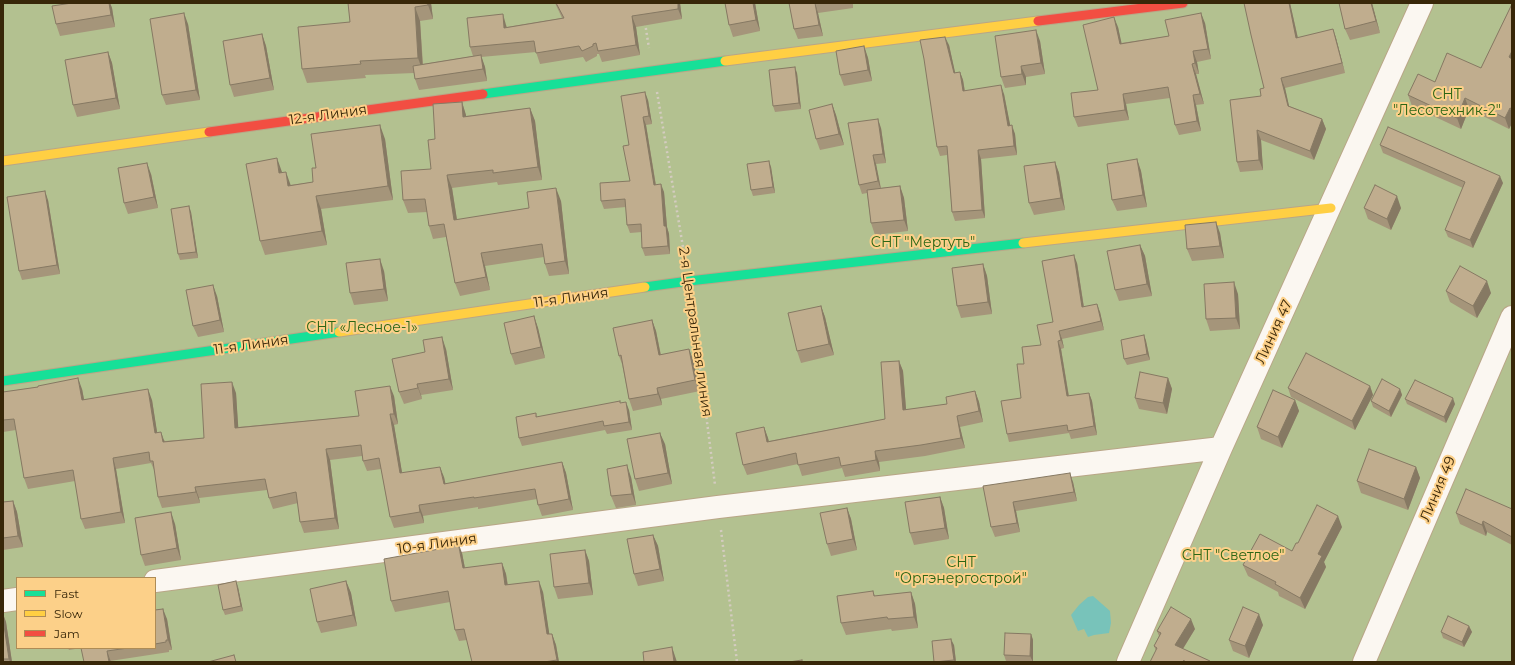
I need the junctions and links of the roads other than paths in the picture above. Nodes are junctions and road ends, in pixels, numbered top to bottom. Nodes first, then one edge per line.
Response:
1 (1183, 3) edge
2 (1422, 3) edge
3 (3, 161) edge
4 (1331, 208) junction
5 (1512, 317) edge
6 (3, 381) edge
7 (1221, 448) junction
8 (156, 581) edge
9 (16, 599) edge
10 (3, 601) edge
11 (1128, 662) edge
12 (1364, 662) edge

1 - 3 street, 12-я Линия
2 - 4 street, Линия 47
4 - 6 street, 11-я Линия
4 - 7 street, Линия 47
5 - 12 street, Линия 49
7 - 8 street, 10-я Линия
7 - 11 street, Линия 47
9 - 10 street

